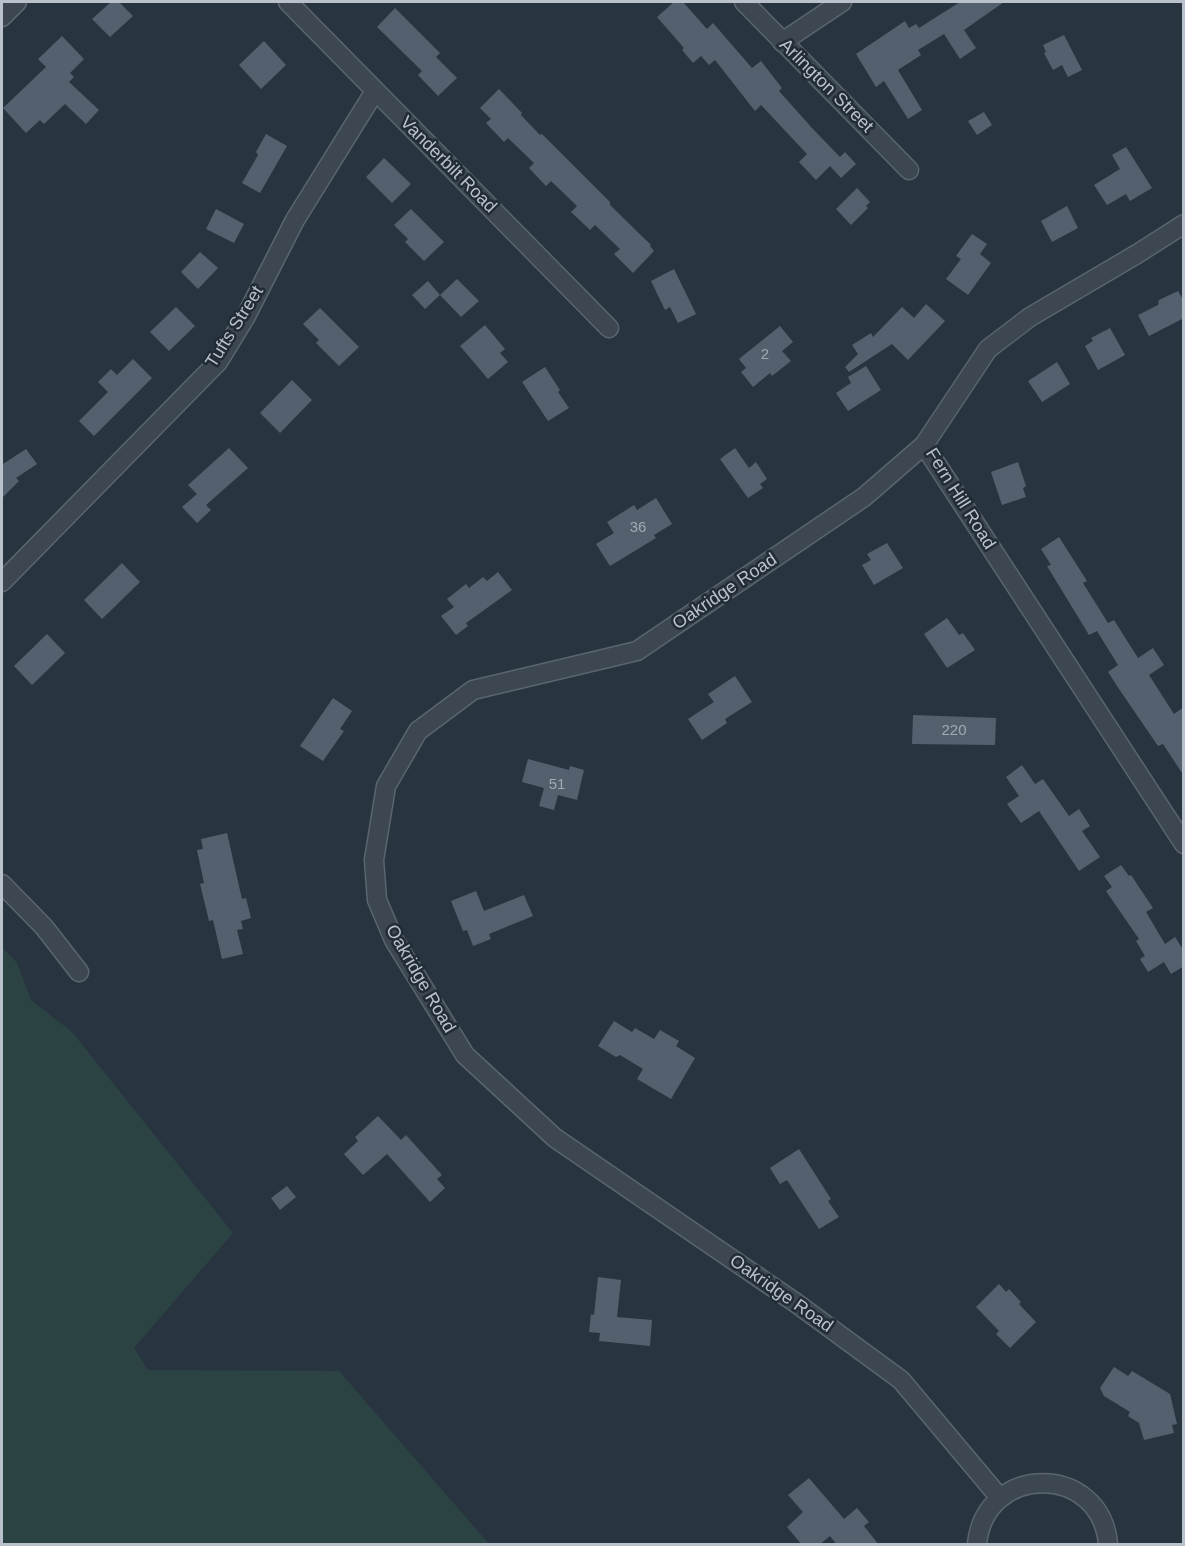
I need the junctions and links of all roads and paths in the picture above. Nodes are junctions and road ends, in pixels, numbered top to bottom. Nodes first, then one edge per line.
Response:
1 (17, 2) edge
2 (288, 2) edge
3 (744, 2) edge
4 (842, 2) edge
5 (2, 17) edge
6 (782, 42) junction
7 (375, 91) junction
8 (909, 170) dead end
9 (1184, 224) edge
10 (609, 328) dead end
11 (924, 445) junction
12 (2, 582) edge
13 (1184, 844) edge
14 (2, 884) edge
15 (79, 972) dead end
16 (1000, 1498) junction
17 (977, 1545) edge
18 (1108, 1545) edge

1 - 5 street
2 - 7 street, Vanderbilt Road
3 - 6 street, Arlington Street
4 - 6 street
6 - 8 street, Arlington Street
7 - 10 street, Vanderbilt Road
7 - 12 street, Tufts Street
9 - 11 street, Fern Hill Road
11 - 13 street, Fern Hill Road
11 - 16 street, Oakridge Road
14 - 15 street
16 - 17 street
16 - 18 street

